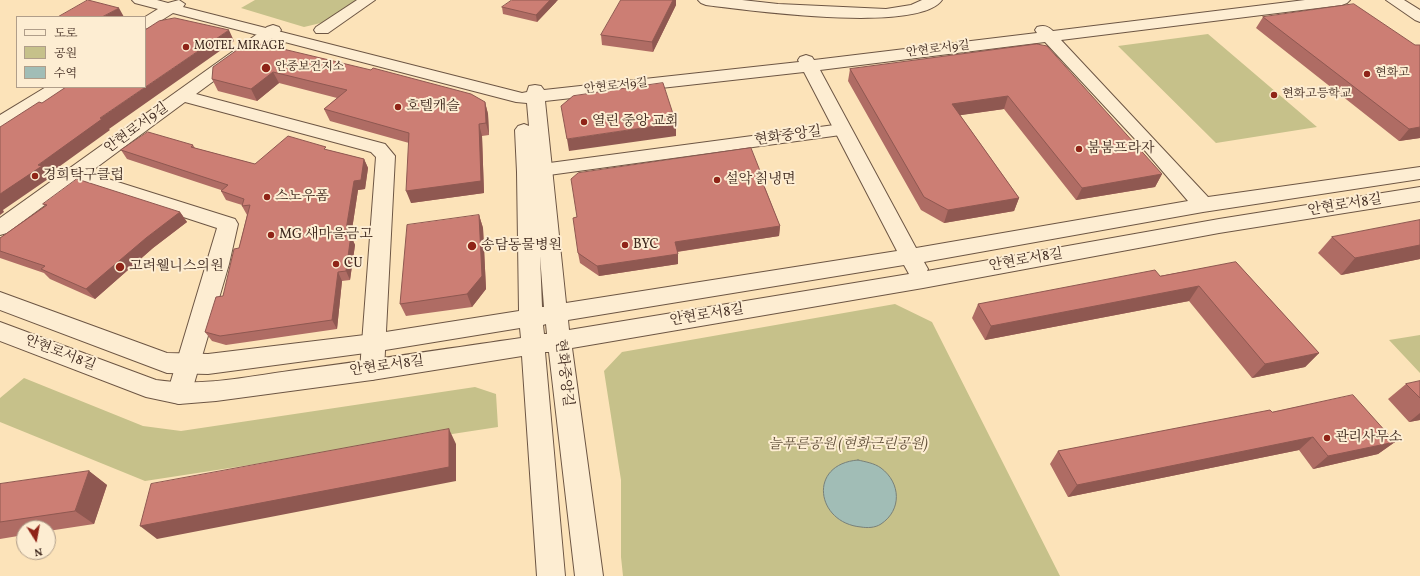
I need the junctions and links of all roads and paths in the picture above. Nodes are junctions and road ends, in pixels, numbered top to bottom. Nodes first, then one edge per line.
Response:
1 (140, 0) edge
2 (367, 0) edge
3 (706, 0) edge
4 (934, 0) edge
5 (1276, 0) edge
6 (1342, 0) edge
7 (1394, 0) edge
8 (1417, 0) edge
9 (1420, 2) edge
10 (758, 3) edge
11 (176, 6) edge
12 (1420, 17) edge
13 (146, 23) edge
14 (322, 30) dead end
15 (270, 32) junction
16 (146, 33) edge
17 (1046, 33) junction
18 (808, 63) junction
19 (39, 88) edge
20 (56, 88) edge
21 (529, 94) junction
22 (183, 96) junction
23 (0, 113) edge
24 (0, 123) edge
25 (842, 130) junction
26 (535, 171) junction
27 (1420, 173) edge
28 (74, 175) junction
29 (1420, 194) edge
30 (1203, 205) junction
31 (0, 228) edge
32 (909, 257) junction
33 (923, 280) junction
34 (0, 301) edge
35 (556, 315) junction
36 (530, 319) junction
37 (0, 331) edge
38 (559, 341) junction
39 (373, 343) junction
40 (532, 345) junction
41 (188, 364) junction
42 (372, 370) junction
43 (179, 394) junction
44 (551, 576) edge
45 (589, 576) edge

1 - 11 street
2 - 14 street
3 - 10 street
4 - 10 street
5 - 17 street, 안현로서9길
6 - 17 street, 안현로서9길
7 - 12 street
8 - 9 street
11 - 13 street
11 - 15 street
11 - 16 street
15 - 21 street
15 - 22 street, 안현로서9길
17 - 18 street, 안현로서9길
17 - 30 street
18 - 21 street, 안현로서9길
18 - 25 street, 현화중앙길
19 - 23 street
20 - 24 street
21 - 26 street
22 - 28 street, 안현로서9길
22 - 39 street, 안현로서8길
25 - 26 street, 현화중앙길
25 - 32 street, 현화중앙길
26 - 35 street, 현화중앙길
26 - 36 street
27 - 30 street, 안현로서8길
28 - 31 street, 안현로서9길
28 - 41 street
29 - 33 street, 안현로서8길
30 - 32 street, 안현로서8길
32 - 33 street, 현화중앙길
32 - 35 street, 안현로서8길
33 - 38 street, 안현로서8길
34 - 41 street, 안현로서8길
35 - 36 street, 안현로서8길
35 - 38 street, 현화중앙길
36 - 39 street, 안현로서8길
36 - 40 street
37 - 43 street, 안현로서8길
38 - 40 street, 안현로서8길
38 - 45 street, 현화중앙길
39 - 41 street, 안현로서8길
39 - 42 street
40 - 42 street, 안현로서8길
40 - 44 street
41 - 43 street
42 - 43 street, 안현로서8길

